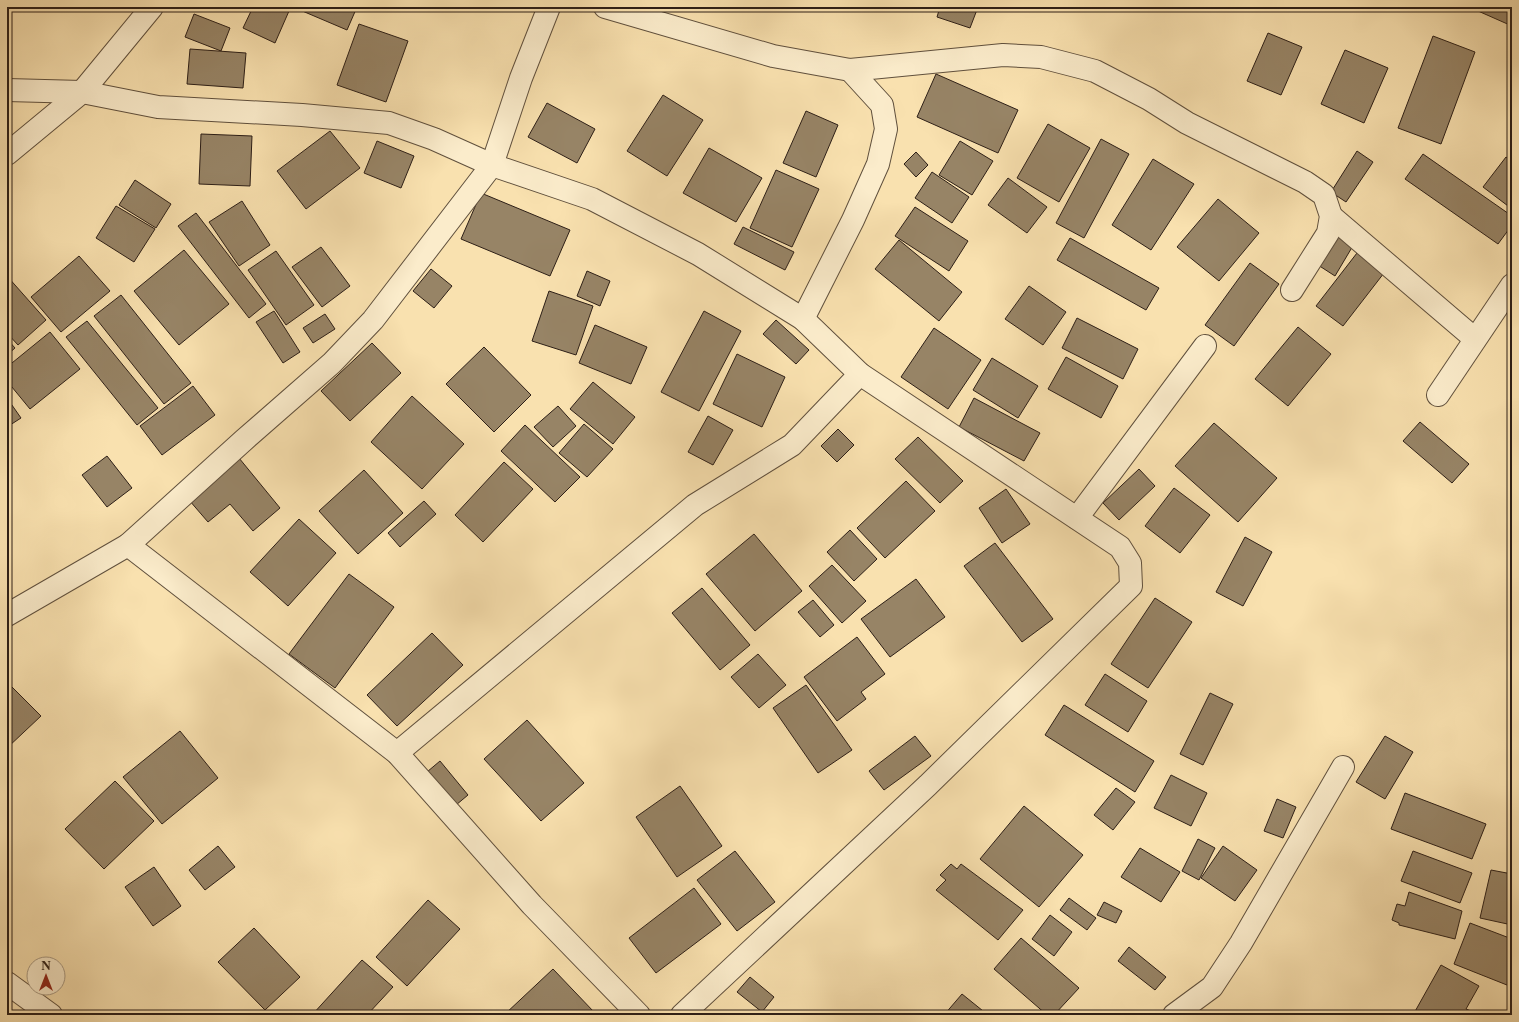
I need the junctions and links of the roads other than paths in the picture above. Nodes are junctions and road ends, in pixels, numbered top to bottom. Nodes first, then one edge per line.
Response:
1 (152, 7) edge
2 (549, 7) edge
3 (605, 7) edge
4 (850, 70) junction
5 (7, 90) edge
6 (82, 92) junction
7 (7, 154) edge
8 (492, 165) junction
9 (1331, 216) junction
10 (1512, 285) edge
11 (1292, 290) dead end
12 (803, 319) junction
13 (1475, 339) junction
14 (1205, 346) dead end
15 (860, 374) junction
16 (1438, 395) dead end
17 (1077, 518) junction
18 (128, 545) junction
19 (7, 615) edge
20 (397, 753) junction
21 (1343, 767) dead end
22 (7, 984) edge
23 (45, 1013) edge
24 (639, 1015) edge
25 (682, 1015) edge
26 (1174, 1015) edge

1 - 6 street
2 - 8 street
3 - 4 street
4 - 9 street
4 - 12 street
5 - 6 street
6 - 7 street
6 - 8 street
8 - 12 street
8 - 18 street
9 - 11 street
9 - 13 street
10 - 13 street
12 - 15 street
13 - 16 street
14 - 17 street
15 - 17 street
15 - 20 street
17 - 25 street
18 - 19 street
18 - 20 street
20 - 24 street
21 - 26 street
22 - 23 street

